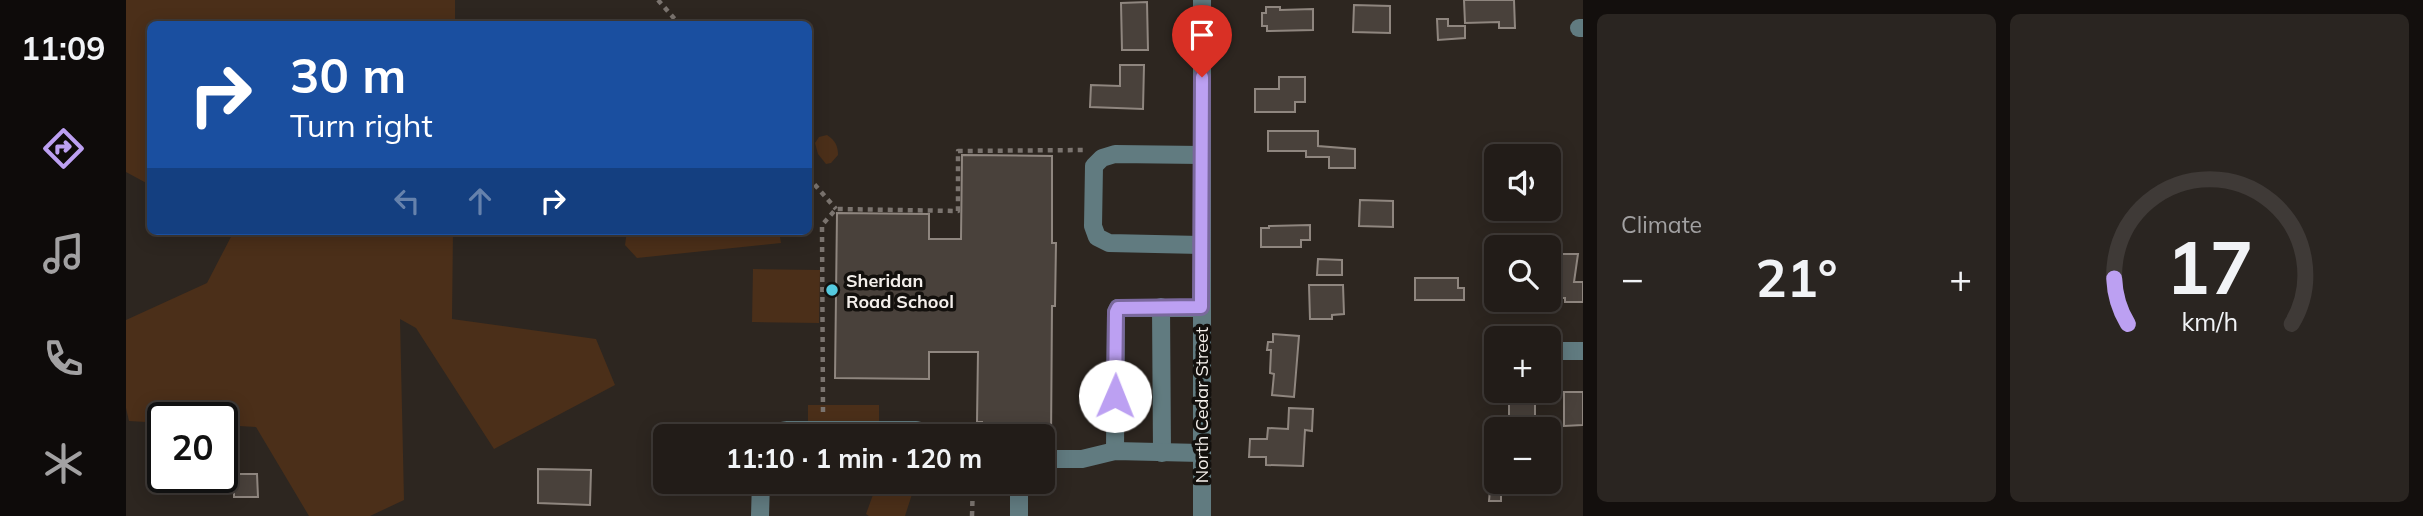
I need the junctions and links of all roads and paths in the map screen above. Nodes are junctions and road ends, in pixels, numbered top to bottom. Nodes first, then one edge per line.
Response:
1 (658, 0) edge
2 (1202, 0) edge
3 (676, 21) edge
4 (1202, 155) junction
5 (1102, 158) junction
6 (812, 182) edge
7 (836, 209) junction
8 (1201, 245) junction
9 (1161, 307) junction
10 (1201, 307) junction
11 (1561, 351) edge
12 (1583, 351) edge
13 (823, 424) edge
14 (1115, 452) junction
15 (1161, 453) junction
16 (1201, 453) junction
17 (1055, 458) edge
18 (761, 494) edge
19 (973, 494) edge
20 (1019, 494) edge
21 (761, 516) edge
22 (972, 516) edge
23 (1019, 516) edge
24 (1202, 516) edge

1 - 3 path
2 - 4 street, North Cedar Street
4 - 5 street
4 - 8 street, North Cedar Street
5 - 7 path
5 - 8 street
6 - 7 path
7 - 13 path
8 - 10 street, North Cedar Street
9 - 10 street
9 - 14 street
9 - 15 street
10 - 16 street, North Cedar Street
11 - 12 street
14 - 15 street
14 - 17 street
15 - 16 street
16 - 24 street, North Cedar Street
18 - 21 street
19 - 22 path
20 - 23 street

